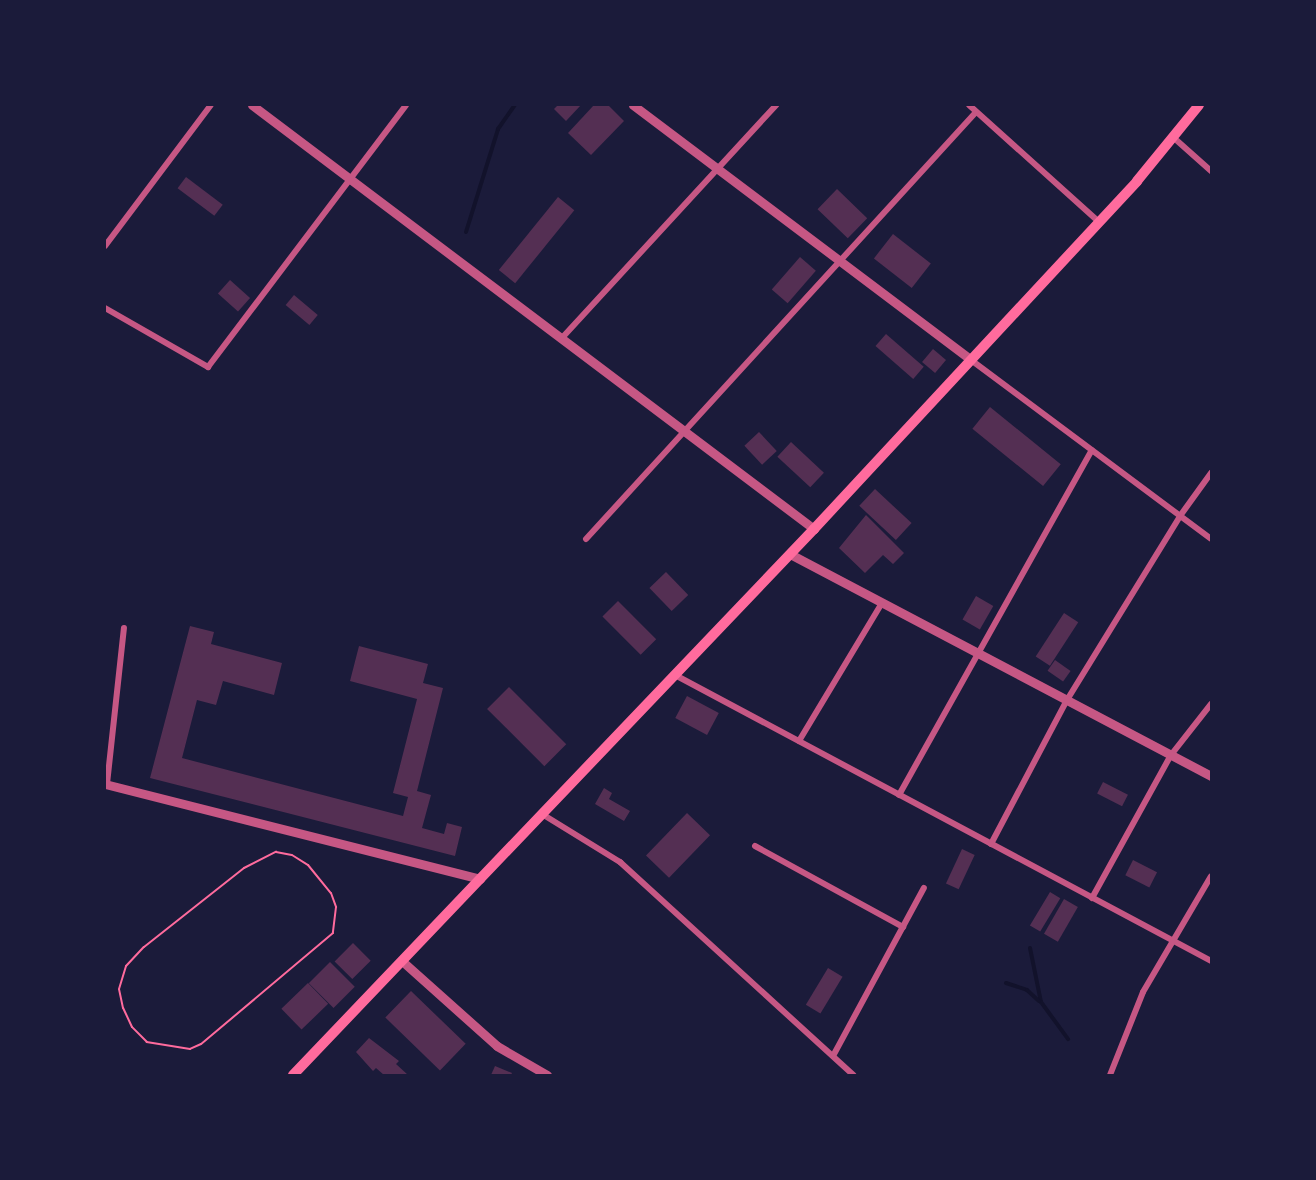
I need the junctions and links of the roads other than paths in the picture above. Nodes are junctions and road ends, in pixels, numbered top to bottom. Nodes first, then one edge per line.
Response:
1 (211, 105) edge
2 (252, 105) edge
3 (406, 105) edge
4 (633, 105) edge
5 (776, 105) edge
6 (969, 105) edge
7 (1195, 106) edge
8 (976, 112) junction
9 (1174, 138) junction
10 (718, 168) junction
11 (1211, 171) edge
12 (350, 179) junction
13 (1099, 222) junction
14 (105, 246) edge
15 (841, 261) junction
16 (105, 308) edge
17 (561, 339) junction
18 (971, 360) junction
19 (687, 431) junction
20 (1092, 450) junction
21 (1211, 473) edge
22 (1180, 516) junction
23 (814, 530) junction
24 (1211, 538) edge
25 (586, 539) dead end
26 (790, 554) junction
27 (882, 603) junction
28 (124, 628) dead end
29 (977, 653) junction
30 (675, 675) junction
31 (1067, 700) junction
32 (1211, 704) edge
33 (799, 741) junction
34 (1171, 755) junction
35 (1211, 777) edge
36 (106, 784) edge
37 (899, 795) junction
38 (542, 814) junction
39 (992, 844) junction
40 (754, 846) dead end
41 (1211, 876) edge
42 (480, 879) junction
43 (924, 888) dead end
44 (1092, 898) junction
45 (903, 927) junction
46 (1173, 941) junction
47 (402, 961) junction
48 (1211, 961) edge
49 (833, 1056) junction
50 (293, 1075) edge
51 (547, 1075) edge
52 (853, 1075) edge
53 (1110, 1075) edge

1 - 14 street
2 - 12 street
3 - 12 street
4 - 10 street
5 - 10 street
6 - 8 street
7 - 9 main road
8 - 13 street
8 - 15 street
9 - 11 street
9 - 13 main road
10 - 15 street
10 - 17 street
12 - 16 street
12 - 17 street
13 - 18 main road
15 - 18 street
15 - 19 street
17 - 19 street
18 - 20 street
18 - 23 main road
19 - 23 street
19 - 25 street
20 - 22 street
20 - 29 street
21 - 22 street
22 - 24 street
22 - 31 street
23 - 26 main road
26 - 27 street
26 - 30 main road
27 - 29 street
27 - 33 street
28 - 36 street
29 - 31 street
29 - 37 street
30 - 33 street
30 - 38 main road
31 - 34 street
31 - 39 street
32 - 34 street
33 - 37 street
34 - 35 street
34 - 44 street
36 - 42 street
37 - 39 street
38 - 42 main road
38 - 49 street
39 - 44 street
40 - 45 street
41 - 46 street
42 - 47 main road
43 - 45 street
44 - 46 street
45 - 49 street
46 - 48 street
46 - 53 street
47 - 50 main road
47 - 51 street
49 - 52 street

